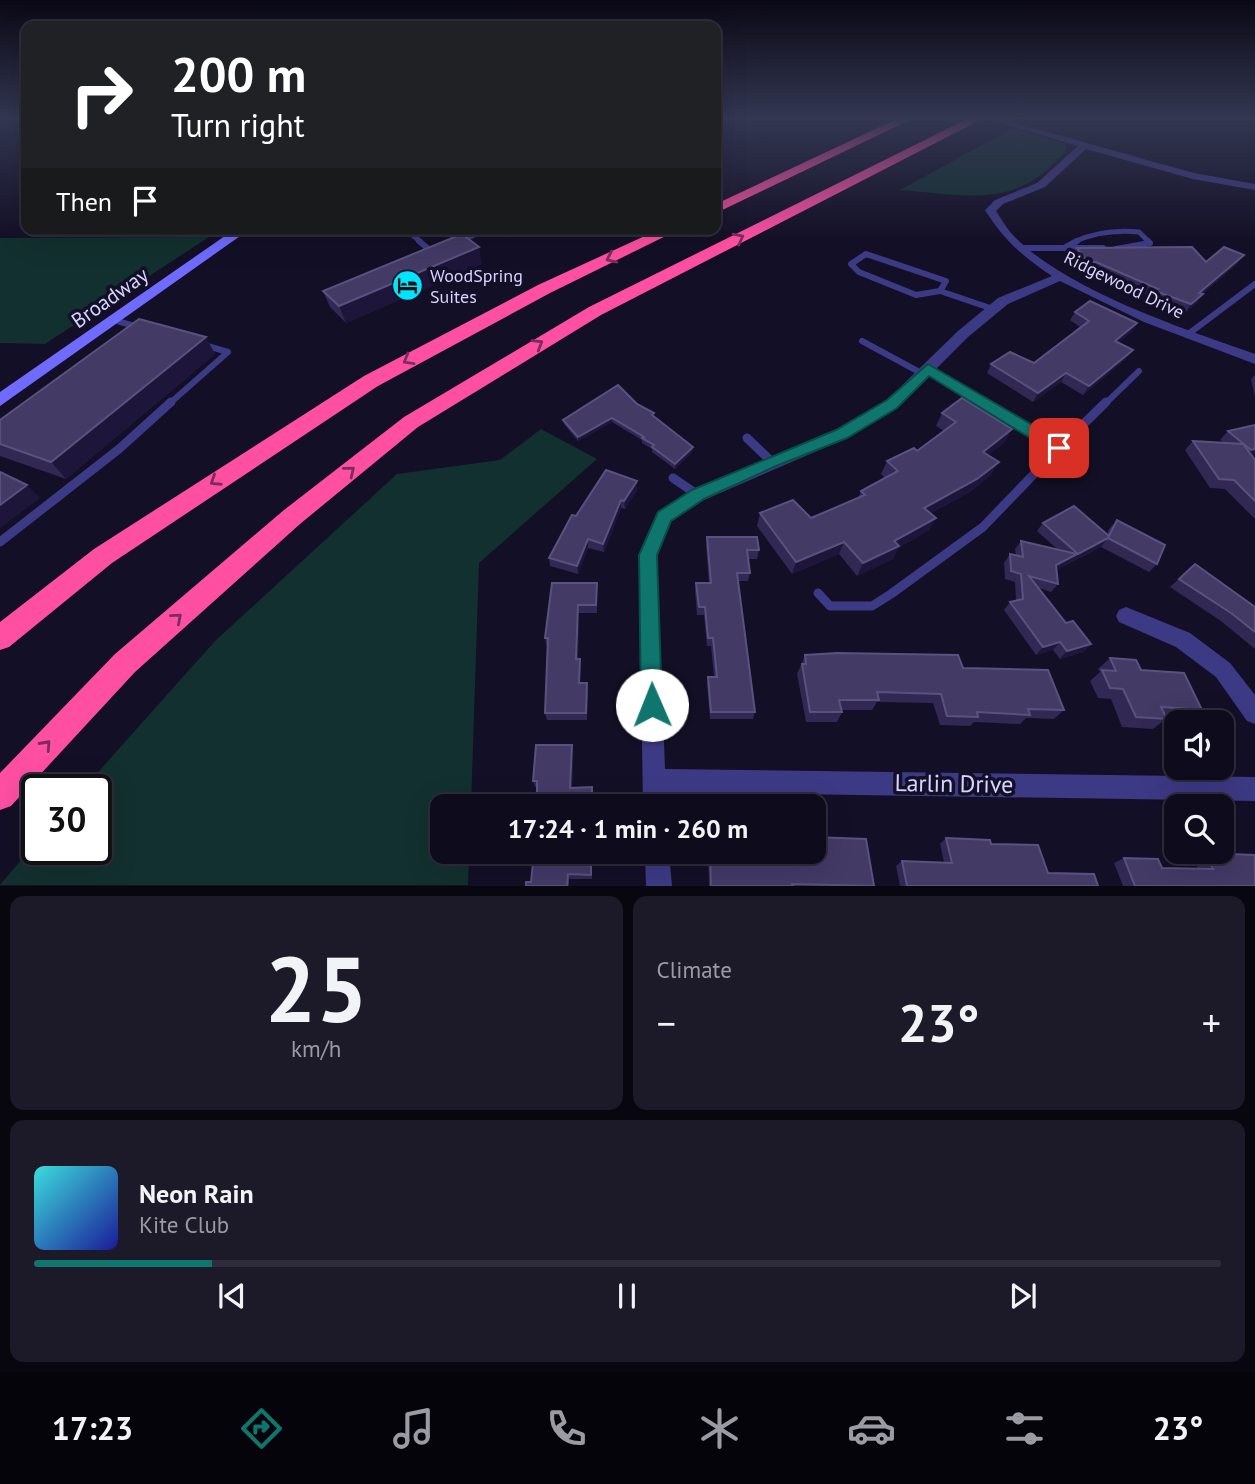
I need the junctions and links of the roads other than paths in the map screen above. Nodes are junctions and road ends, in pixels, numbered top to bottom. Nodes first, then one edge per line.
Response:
1 (823, 158) edge
2 (899, 158) edge
3 (1070, 158) edge
4 (1131, 158) edge
5 (1255, 187) edge
6 (721, 207) edge
7 (235, 235) edge
8 (412, 235) edge
9 (468, 235) edge
10 (474, 235) edge
11 (660, 235) edge
12 (470, 237) junction
13 (1022, 247) junction
14 (1066, 247) junction
15 (432, 252) junction
16 (420, 257) edge
17 (1059, 277) junction
18 (1255, 284) edge
19 (940, 291) junction
20 (993, 309) junction
21 (114, 320) junction
22 (150, 331) edge
23 (1187, 335) junction
24 (862, 341) dead end
25 (194, 343) edge
26 (1255, 359) edge
27 (925, 371) junction
28 (1139, 371) dead end
29 (0, 400) edge
30 (747, 438) dead end
31 (1059, 448) junction
32 (771, 461) junction
33 (673, 478) dead end
34 (698, 495) junction
35 (0, 542) edge
36 (103, 556) junction
37 (818, 593) dead end
38 (1126, 616) dead end
39 (0, 638) edge
40 (0, 646) edge
41 (1255, 713) edge
42 (653, 780) junction
43 (1255, 789) edge
44 (654, 794) edge
45 (0, 795) edge
46 (658, 864) edge
47 (659, 886) edge

1 - 6 highway
45 -> 2 highway
3 - 13 street, Ridgewood Drive
4 - 5 street
7 - 21 street, Broadway
8 - 15 lane
9 - 12 lane
10 - 12 lane
11 -> 36 highway
12 - 15 lane
13 - 14 lane
13 - 17 street, Ridgewood Drive
14 - 14 lane
15 - 16 lane
17 - 20 street
17 - 23 street, Ridgewood Drive
18 - 23 lane
19 - 19 lane
19 - 20 lane
20 - 27 street
21 - 22 lane
21 - 29 street, Broadway
23 - 26 street, Ridgewood Drive
24 - 27 lane
25 - 35 lane
27 - 31 lane
27 - 32 street
28 - 31 lane
30 - 32 lane
31 - 37 lane
32 - 34 street
33 - 34 lane
34 - 42 street
36 - 39 highway
36 - 40 highway
38 - 41 street
42 - 43 street, Larlin Drive
42 - 44 street
46 - 47 street

